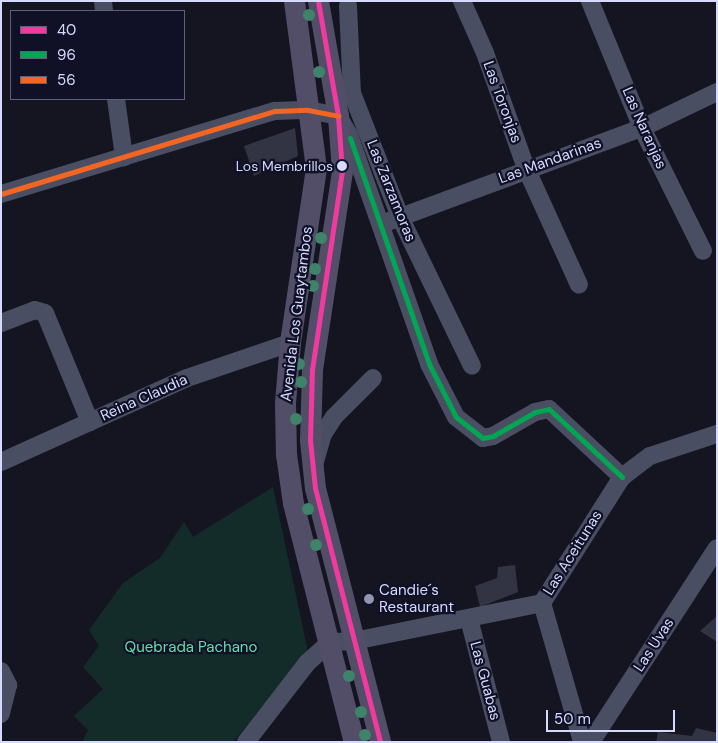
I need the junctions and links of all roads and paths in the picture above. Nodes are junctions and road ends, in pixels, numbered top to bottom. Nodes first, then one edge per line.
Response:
1 (294, 1) edge
2 (318, 1) edge
3 (462, 1) edge
4 (590, 1) edge
5 (348, 6) dead end
6 (717, 92) edge
7 (116, 100) edge
8 (308, 110) junction
9 (338, 116) junction
10 (642, 128) junction
11 (124, 157) junction
12 (526, 168) junction
13 (1, 194) edge
14 (400, 218) junction
15 (381, 223) junction
16 (703, 251) dead end
17 (579, 285) dead end
18 (1, 323) edge
19 (290, 343) junction
20 (472, 366) dead end
21 (373, 378) dead end
22 (90, 422) junction
23 (717, 434) edge
24 (1, 462) edge
25 (313, 468) junction
26 (622, 477) junction
27 (717, 548) edge
28 (542, 603) junction
29 (469, 620) junction
30 (354, 641) junction
31 (330, 642) junction
32 (1, 671) edge
33 (1, 714) edge
34 (246, 742) edge
35 (354, 742) edge
36 (380, 742) edge
37 (501, 742) edge
38 (582, 742) edge
39 (591, 742) edge

1 - 8 main road, Avenida Los Guaytambos
2 - 9 main road, Avenida Los Guaytambos
3 - 12 street, Las Toronjas
4 - 10 street, Las Naranjas
5 - 14 street, Las Zarzamoras
6 - 10 street, Las Mandarinas
7 - 11 street
8 - 9 street
8 - 11 street
8 - 19 main road, Avenida Los Guaytambos
9 - 15 street, Las Zarzamoras
9 - 25 main road, Avenida Los Guaytambos
10 - 12 street, Las Mandarinas
10 - 16 street, Las Naranjas
11 - 13 street
12 - 14 street, Las Mandarinas
12 - 17 street, Las Toronjas
14 - 15 street, Las Mandarinas
14 - 20 street, Las Zarzamoras
15 - 26 street, Las Zarzamoras
18 - 22 street
19 - 22 street, Reina Claudia
19 - 31 main road, Avenida Los Guaytambos
21 - 25 street
22 - 24 street, Reina Claudia
23 - 26 street, Las Aceitunas
25 - 30 main road, Avenida Los Guaytambos
26 - 28 street, Las Aceitunas
27 - 39 street, Las Uvas
28 - 29 street, Las Aceitunas
28 - 38 street
29 - 30 street, Las Aceitunas
29 - 37 street, Las Guabas
30 - 31 street, Las Aceitunas
30 - 36 main road, Avenida Los Guaytambos
31 - 34 street
31 - 35 main road, Avenida Los Guaytambos
32 - 33 street

